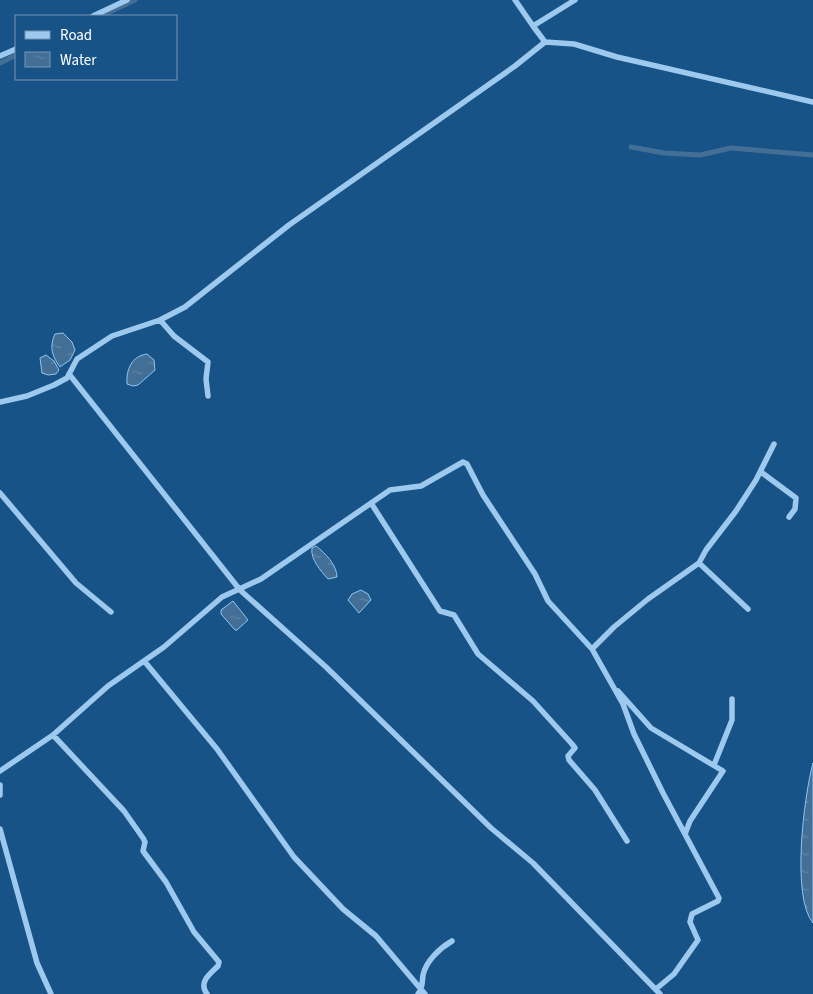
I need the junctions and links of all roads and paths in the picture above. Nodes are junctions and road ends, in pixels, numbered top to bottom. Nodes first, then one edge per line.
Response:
1 (127, 0) edge
2 (515, 0) edge
3 (575, 0) edge
4 (95, 15) edge
5 (533, 26) junction
6 (544, 42) junction
7 (15, 49) edge
8 (0, 56) edge
9 (813, 102) edge
10 (160, 320) junction
11 (69, 374) junction
12 (208, 396) dead end
13 (0, 402) edge
14 (774, 444) dead end
15 (761, 472) junction
16 (0, 493) edge
17 (371, 502) junction
18 (789, 517) dead end
19 (699, 563) junction
20 (240, 590) junction
21 (748, 609) dead end
22 (111, 612) dead end
23 (592, 649) junction
24 (144, 662) junction
25 (612, 684) junction
26 (732, 699) dead end
27 (54, 735) junction
28 (714, 765) junction
29 (0, 771) edge
30 (0, 784) edge
31 (0, 795) edge
32 (0, 829) edge
33 (684, 834) junction
34 (627, 841) dead end
35 (452, 941) dead end
36 (422, 988) junction
37 (658, 991) edge
38 (51, 994) edge
39 (207, 994) edge
40 (418, 994) edge
41 (425, 994) edge

1 - 4 street
2 - 5 street
3 - 5 street
5 - 6 street
6 - 9 street
6 - 10 street
7 - 8 street
10 - 11 street
10 - 12 street
11 - 13 street
11 - 20 street
14 - 15 street
15 - 18 street
15 - 19 street
16 - 22 street
17 - 20 street
17 - 23 street
17 - 34 street
19 - 21 street
19 - 23 street
20 - 24 street
20 - 37 street
23 - 25 street
24 - 27 street
24 - 36 street
25 - 28 street
25 - 33 street
26 - 28 street
27 - 29 street
27 - 39 street
28 - 33 street
30 - 31 street
32 - 38 street
33 - 37 street
35 - 36 street
36 - 40 street
36 - 41 street

